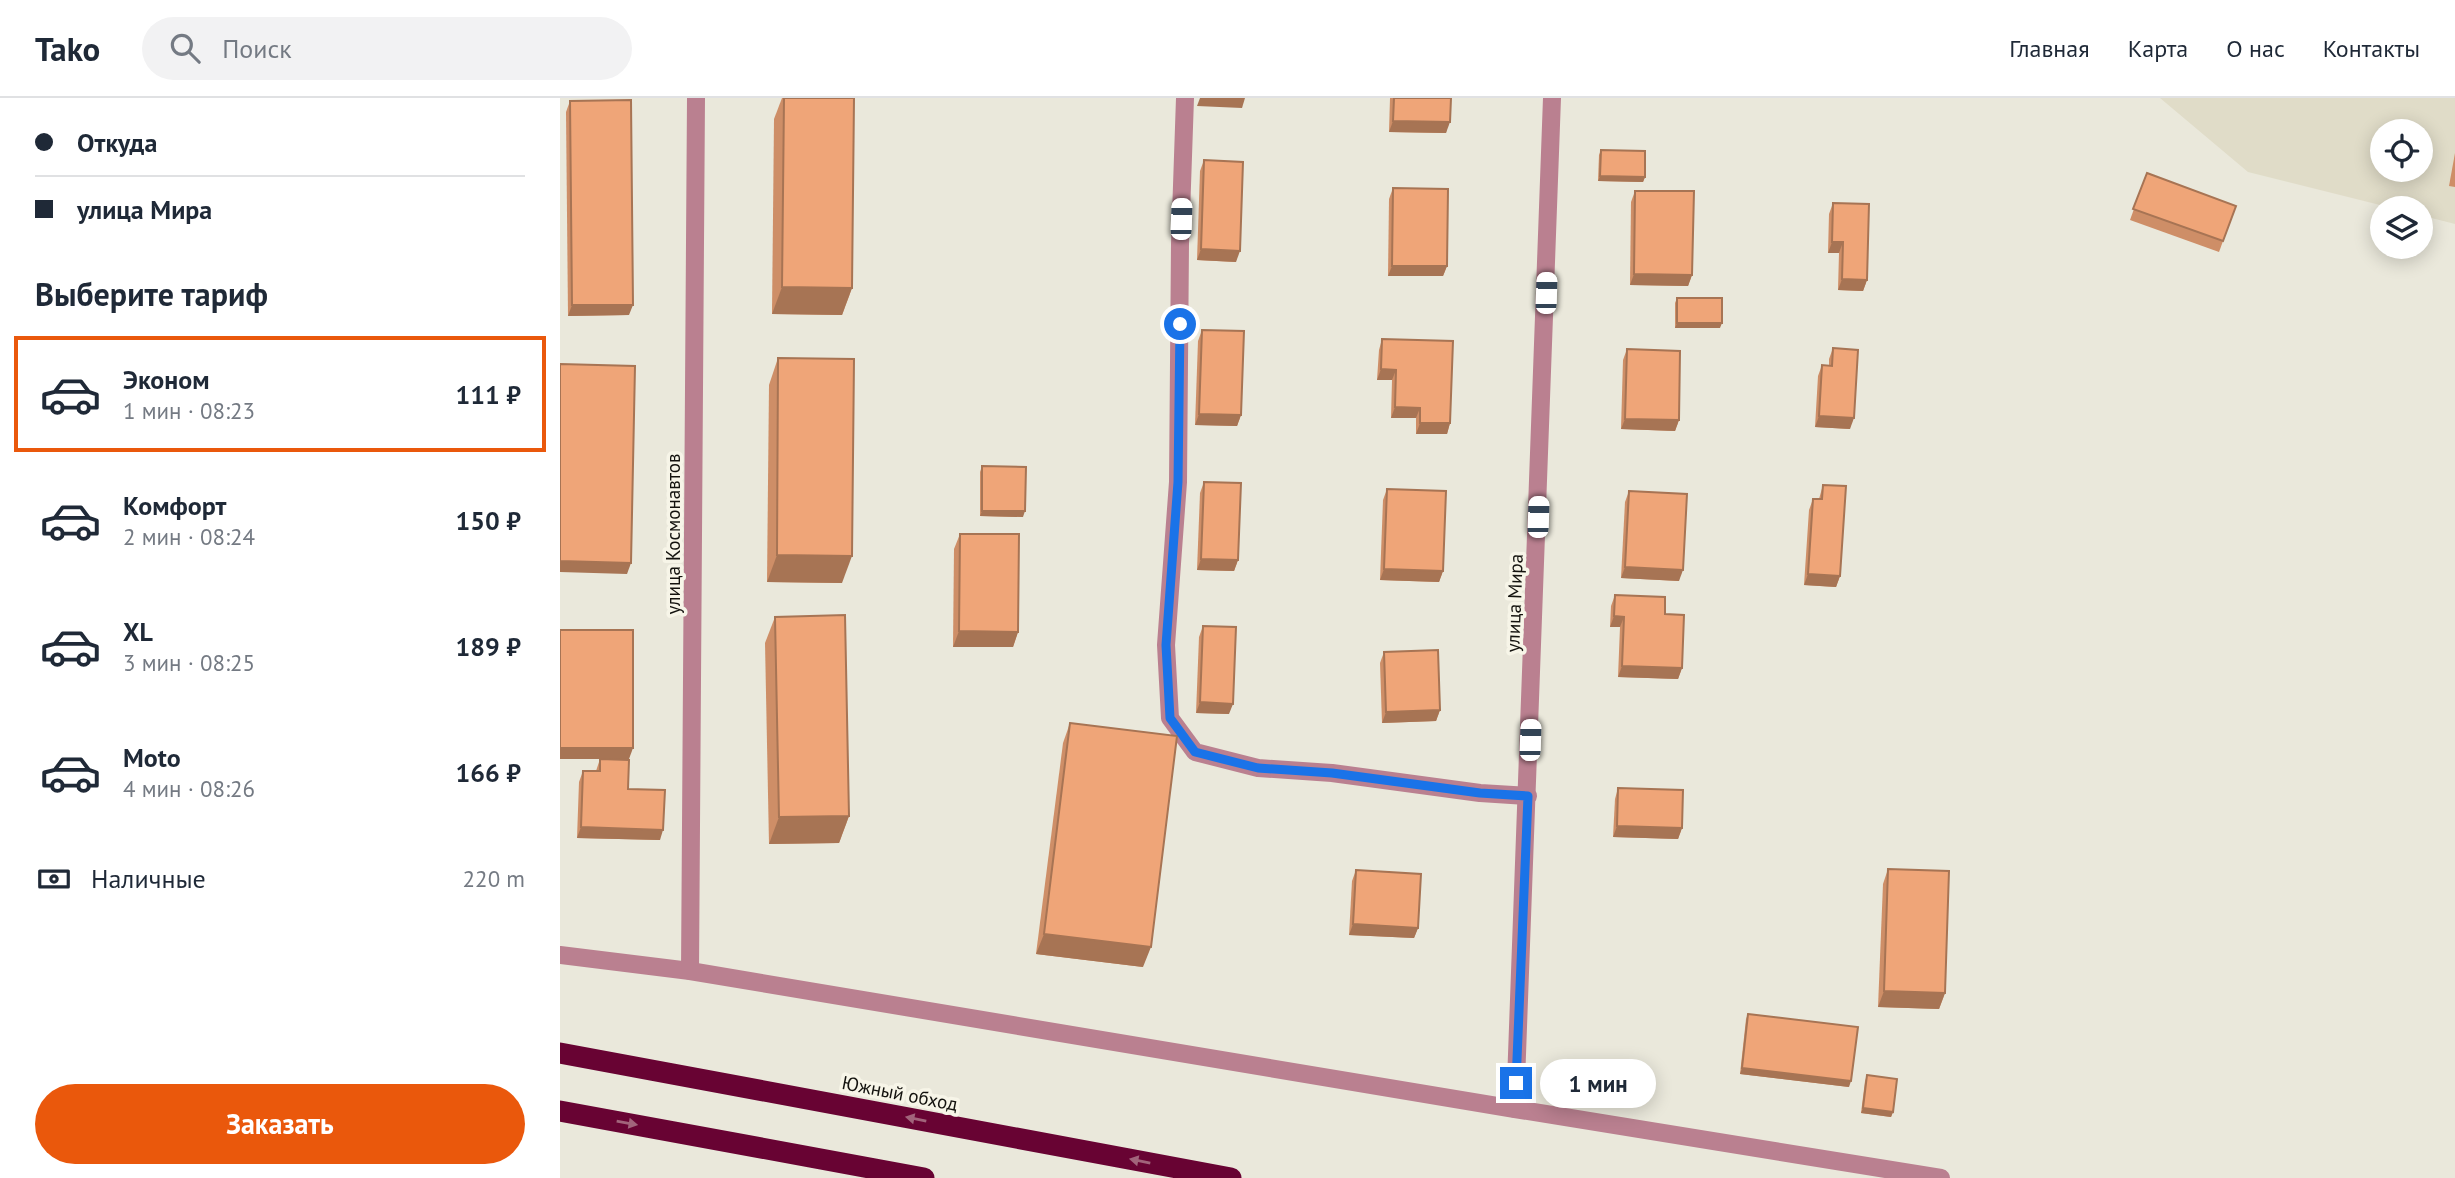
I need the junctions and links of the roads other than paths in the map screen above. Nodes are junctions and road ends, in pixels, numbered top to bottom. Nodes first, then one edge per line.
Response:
1 (696, 98) edge
2 (1185, 98) edge
3 (1552, 98) edge
4 (1528, 796) junction
5 (560, 955) edge
6 (690, 971) junction
7 (560, 1053) edge
8 (1515, 1110) junction
9 (560, 1111) edge
10 (924, 1178) edge
11 (1231, 1178) edge
12 (1941, 1178) edge

1 - 6 street, улица Космонавтов
2 - 4 street
3 - 4 street, улица Мира
4 - 8 street, улица Мира
5 - 6 street
6 - 8 street
11 -> 7 highway, Южный обход
8 - 12 street
9 -> 10 highway

